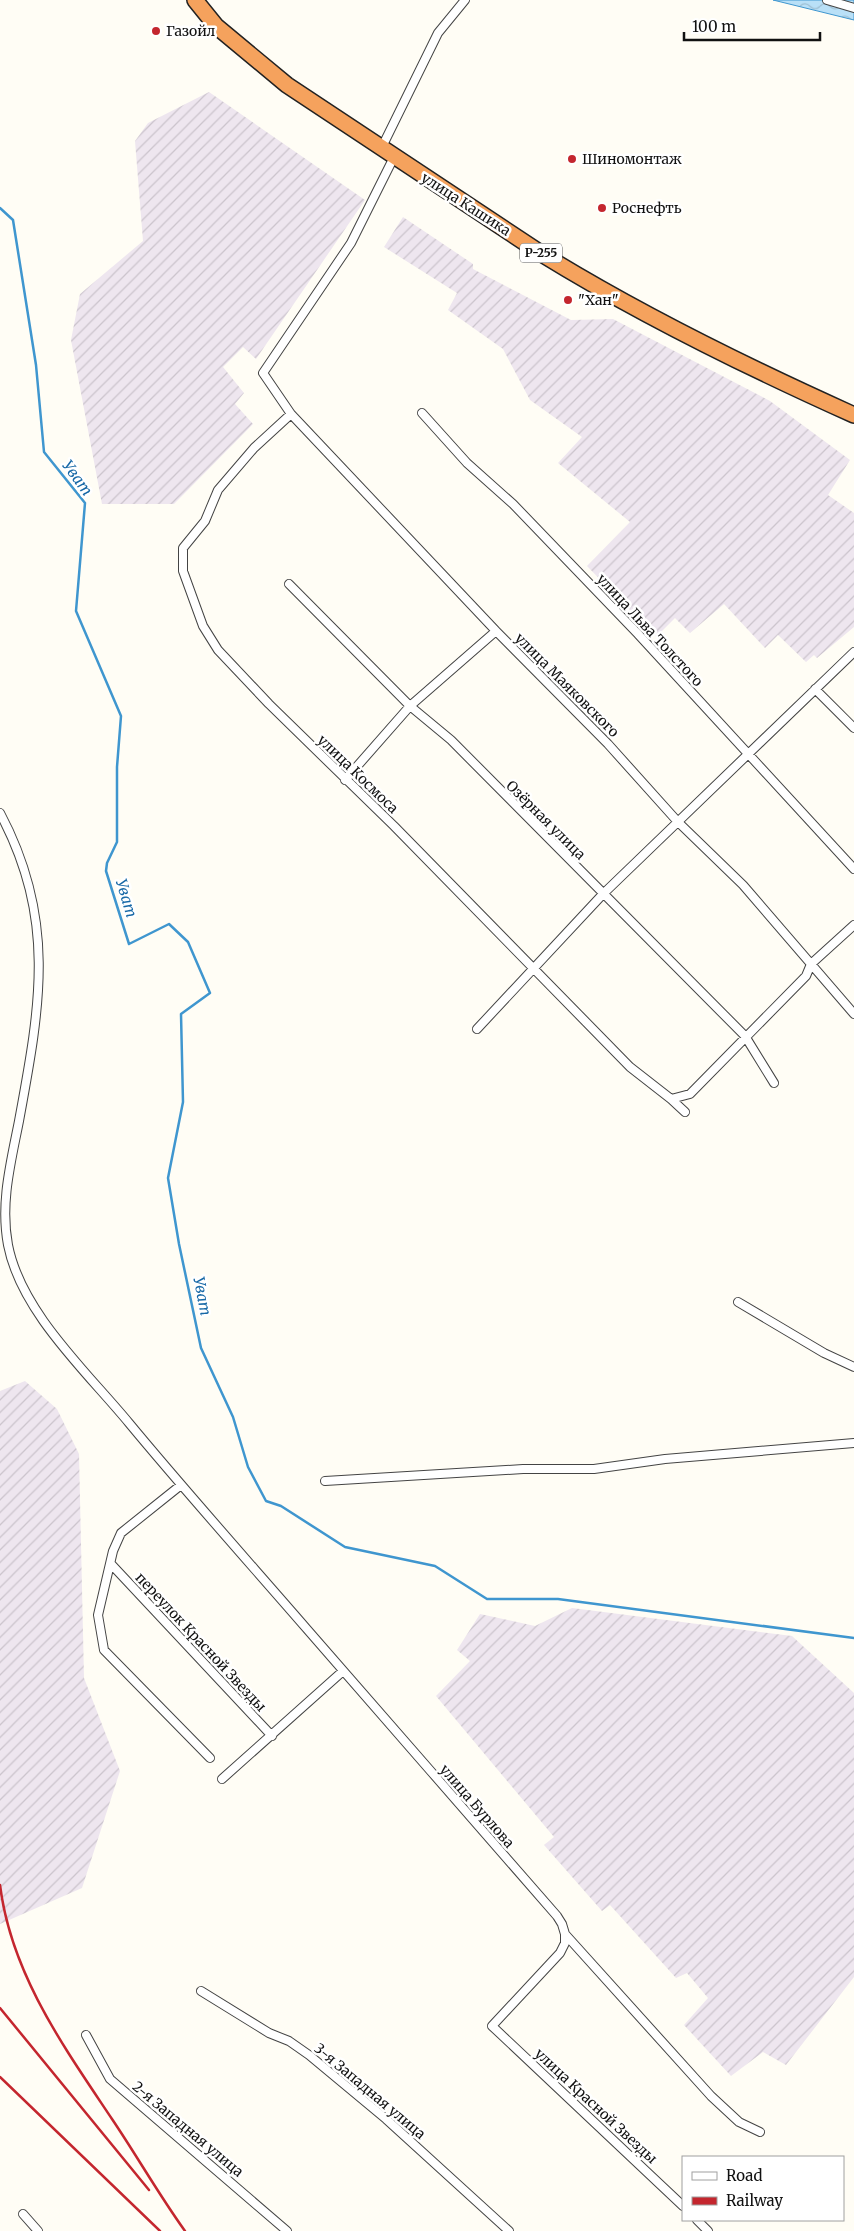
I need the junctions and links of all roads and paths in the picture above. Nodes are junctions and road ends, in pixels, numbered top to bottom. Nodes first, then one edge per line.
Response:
1 (195, 0) edge
2 (465, 0) edge
3 (827, 0) edge
4 (854, 8) edge
5 (381, 148) junction
6 (394, 158) junction
7 (422, 413) dead end
8 (291, 414) junction
9 (854, 415) edge
10 (289, 584) dead end
11 (496, 631) junction
12 (854, 652) edge
13 (815, 689) junction
14 (410, 706) junction
15 (854, 728) edge
16 (746, 754) junction
17 (345, 780) junction
18 (0, 812) edge
19 (678, 822) junction
20 (854, 869) edge
21 (603, 894) junction
22 (854, 925) edge
23 (811, 964) junction
24 (535, 967) junction
25 (854, 1014) edge
26 (477, 1029) dead end
27 (745, 1036) junction
28 (774, 1083) dead end
29 (672, 1099) junction
30 (685, 1112) dead end
31 (738, 1302) dead end
32 (854, 1367) edge
33 (854, 1443) edge
34 (325, 1481) dead end
35 (181, 1486) junction
36 (111, 1564) junction
37 (343, 1671) junction
38 (272, 1736) junction
39 (210, 1758) dead end
40 (222, 1779) dead end
41 (565, 1934) junction
42 (201, 1991) dead end
43 (86, 2035) dead end
44 (760, 2132) dead end
45 (682, 2205) edge
46 (23, 2214) dead end
47 (698, 2221) edge
48 (38, 2231) edge
49 (286, 2231) edge
50 (509, 2231) edge
51 (708, 2231) edge

1 - 5 highway, улица Кашика / Р-255
2 - 5 street
3 - 4 street
5 - 6 highway, улица Кашика / Р-255
6 - 8 street, улица Маяковского
6 - 9 highway, улица Кашика / Р-255
7 - 16 street, улица Льва Толстого
8 - 11 street, улица Маяковского
8 - 17 street, улица Космоса
10 - 14 street, Озёрная улица
11 - 14 street
11 - 19 street, улица Маяковского
12 - 13 street
13 - 15 street
13 - 16 street
14 - 17 street
14 - 21 street, Озёрная улица
16 - 19 street
16 - 20 street, улица Льва Толстого
17 - 24 street, улица Космоса
18 - 35 street, улица Бурлова
19 - 21 street
19 - 23 street, улица Маяковского
21 - 24 street
21 - 27 street, Озёрная улица
22 - 23 street
23 - 25 street, улица Маяковского
23 - 27 street
24 - 26 street
24 - 29 street, улица Космоса
27 - 28 street, Озёрная улица
27 - 29 street
29 - 30 street, улица Космоса
31 - 32 street
33 - 34 street
35 - 36 street
35 - 37 street, улица Бурлова
36 - 38 street, переулок Красной Звезды
36 - 39 street
37 - 38 street
37 - 41 street, улица Бурлова
38 - 40 street
41 - 44 street, улица Бурлова
41 - 45 street, улица Красной Звезды
42 - 50 street, 3-я Западная улица
43 - 49 street, 2-я Западная улица
46 - 48 street
47 - 51 street

